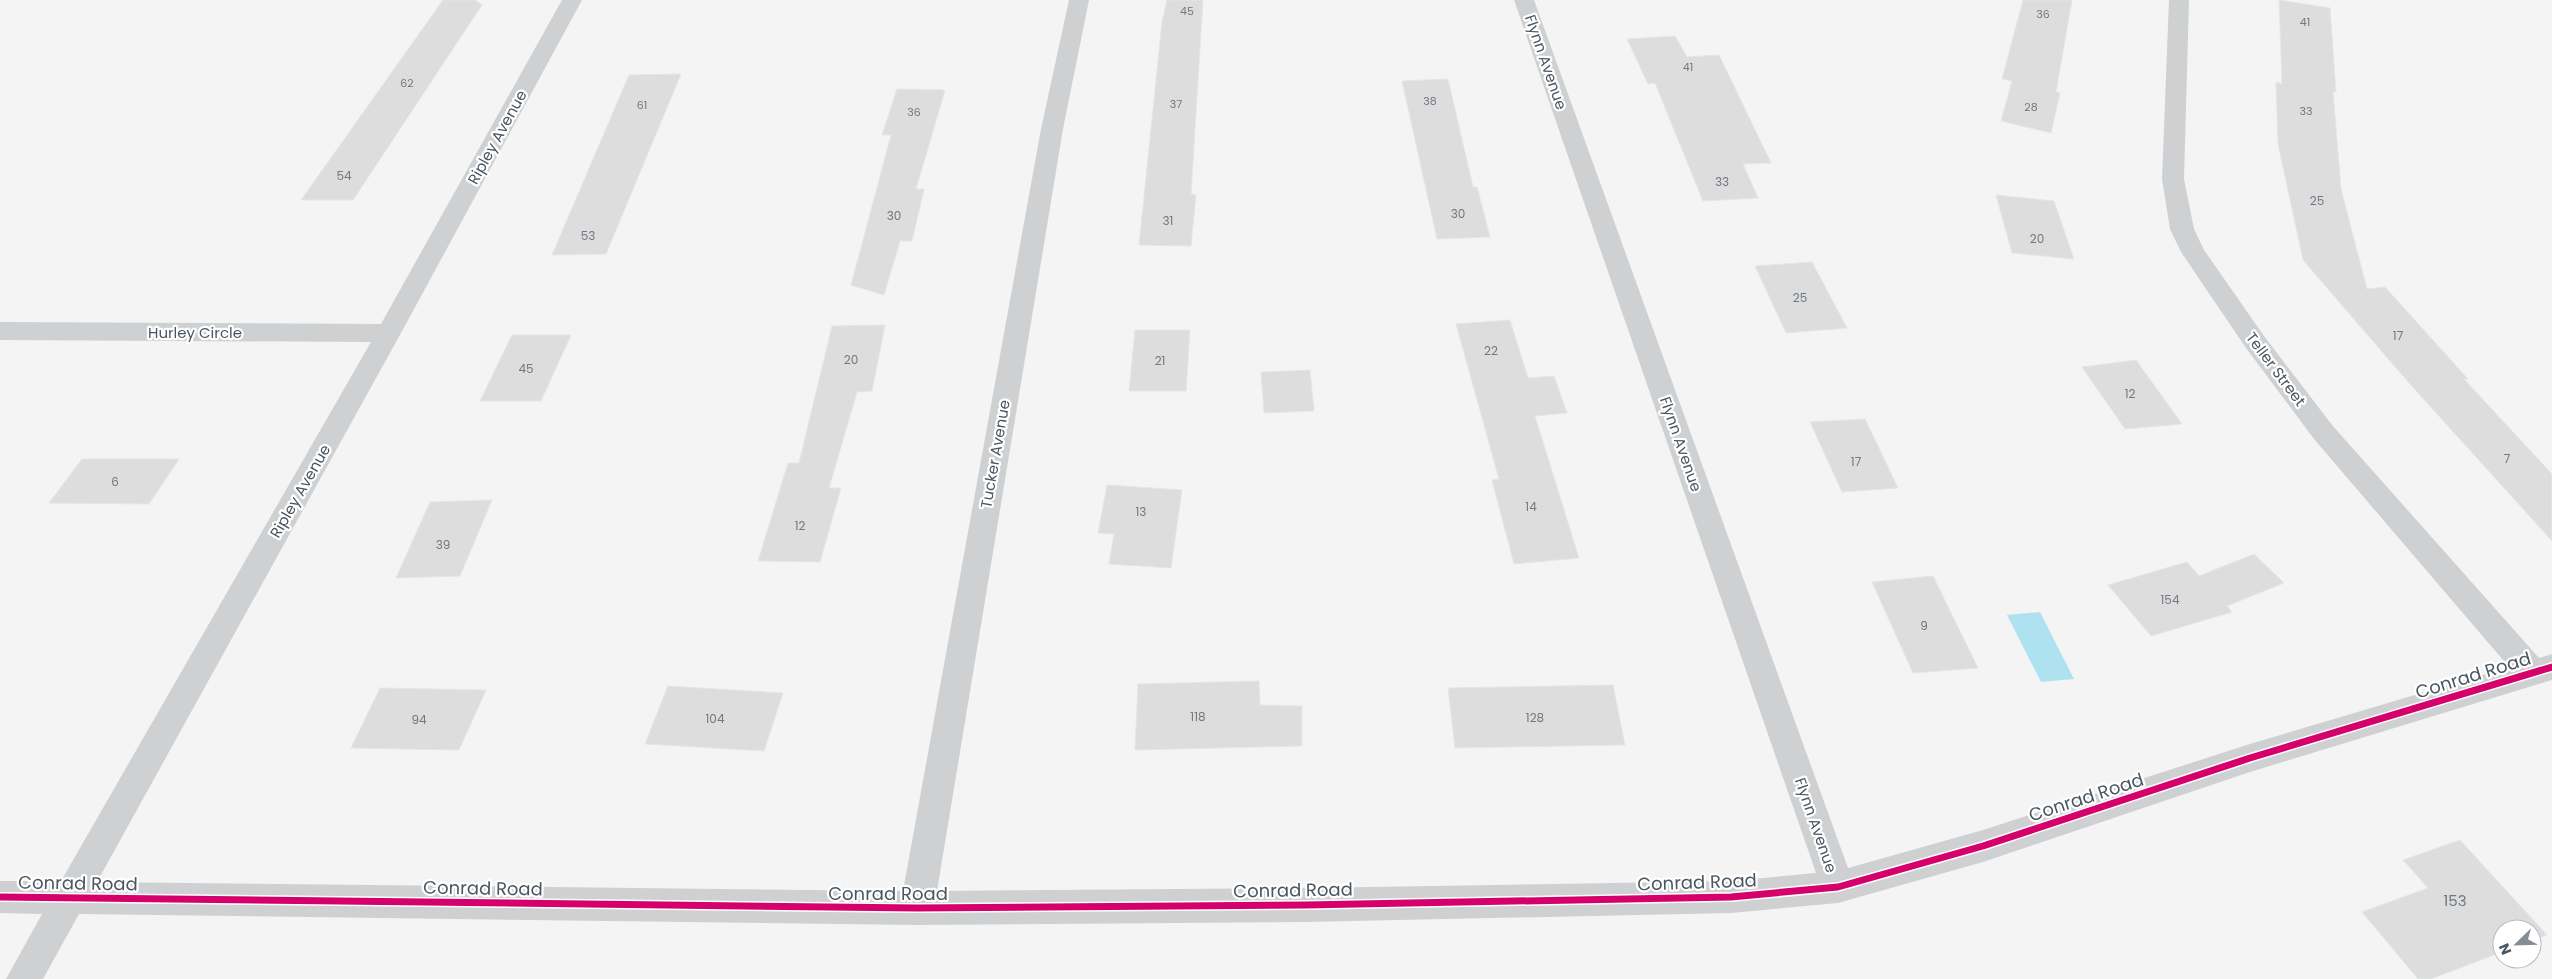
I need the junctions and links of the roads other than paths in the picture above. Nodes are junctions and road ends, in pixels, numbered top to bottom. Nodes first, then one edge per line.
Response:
1 (572, 0) edge
2 (1079, 0) edge
3 (1524, 0) edge
4 (2179, 0) edge
5 (0, 331) edge
6 (389, 333) junction
7 (2543, 670) edge
8 (1838, 887) junction
9 (0, 897) edge
10 (69, 898) junction
11 (917, 908) junction
12 (24, 979) edge

1 - 6 street, Ripley Avenue
2 - 11 street, Tucker Avenue
3 - 8 street, Flynn Avenue
4 - 7 street, Teller Street
5 - 6 street, Hurley Circle
6 - 10 street, Ripley Avenue
7 - 8 street, Conrad Road
8 - 11 street, Conrad Road
9 - 10 street, Conrad Road
10 - 11 street, Conrad Road
10 - 12 street, Ripley Avenue

